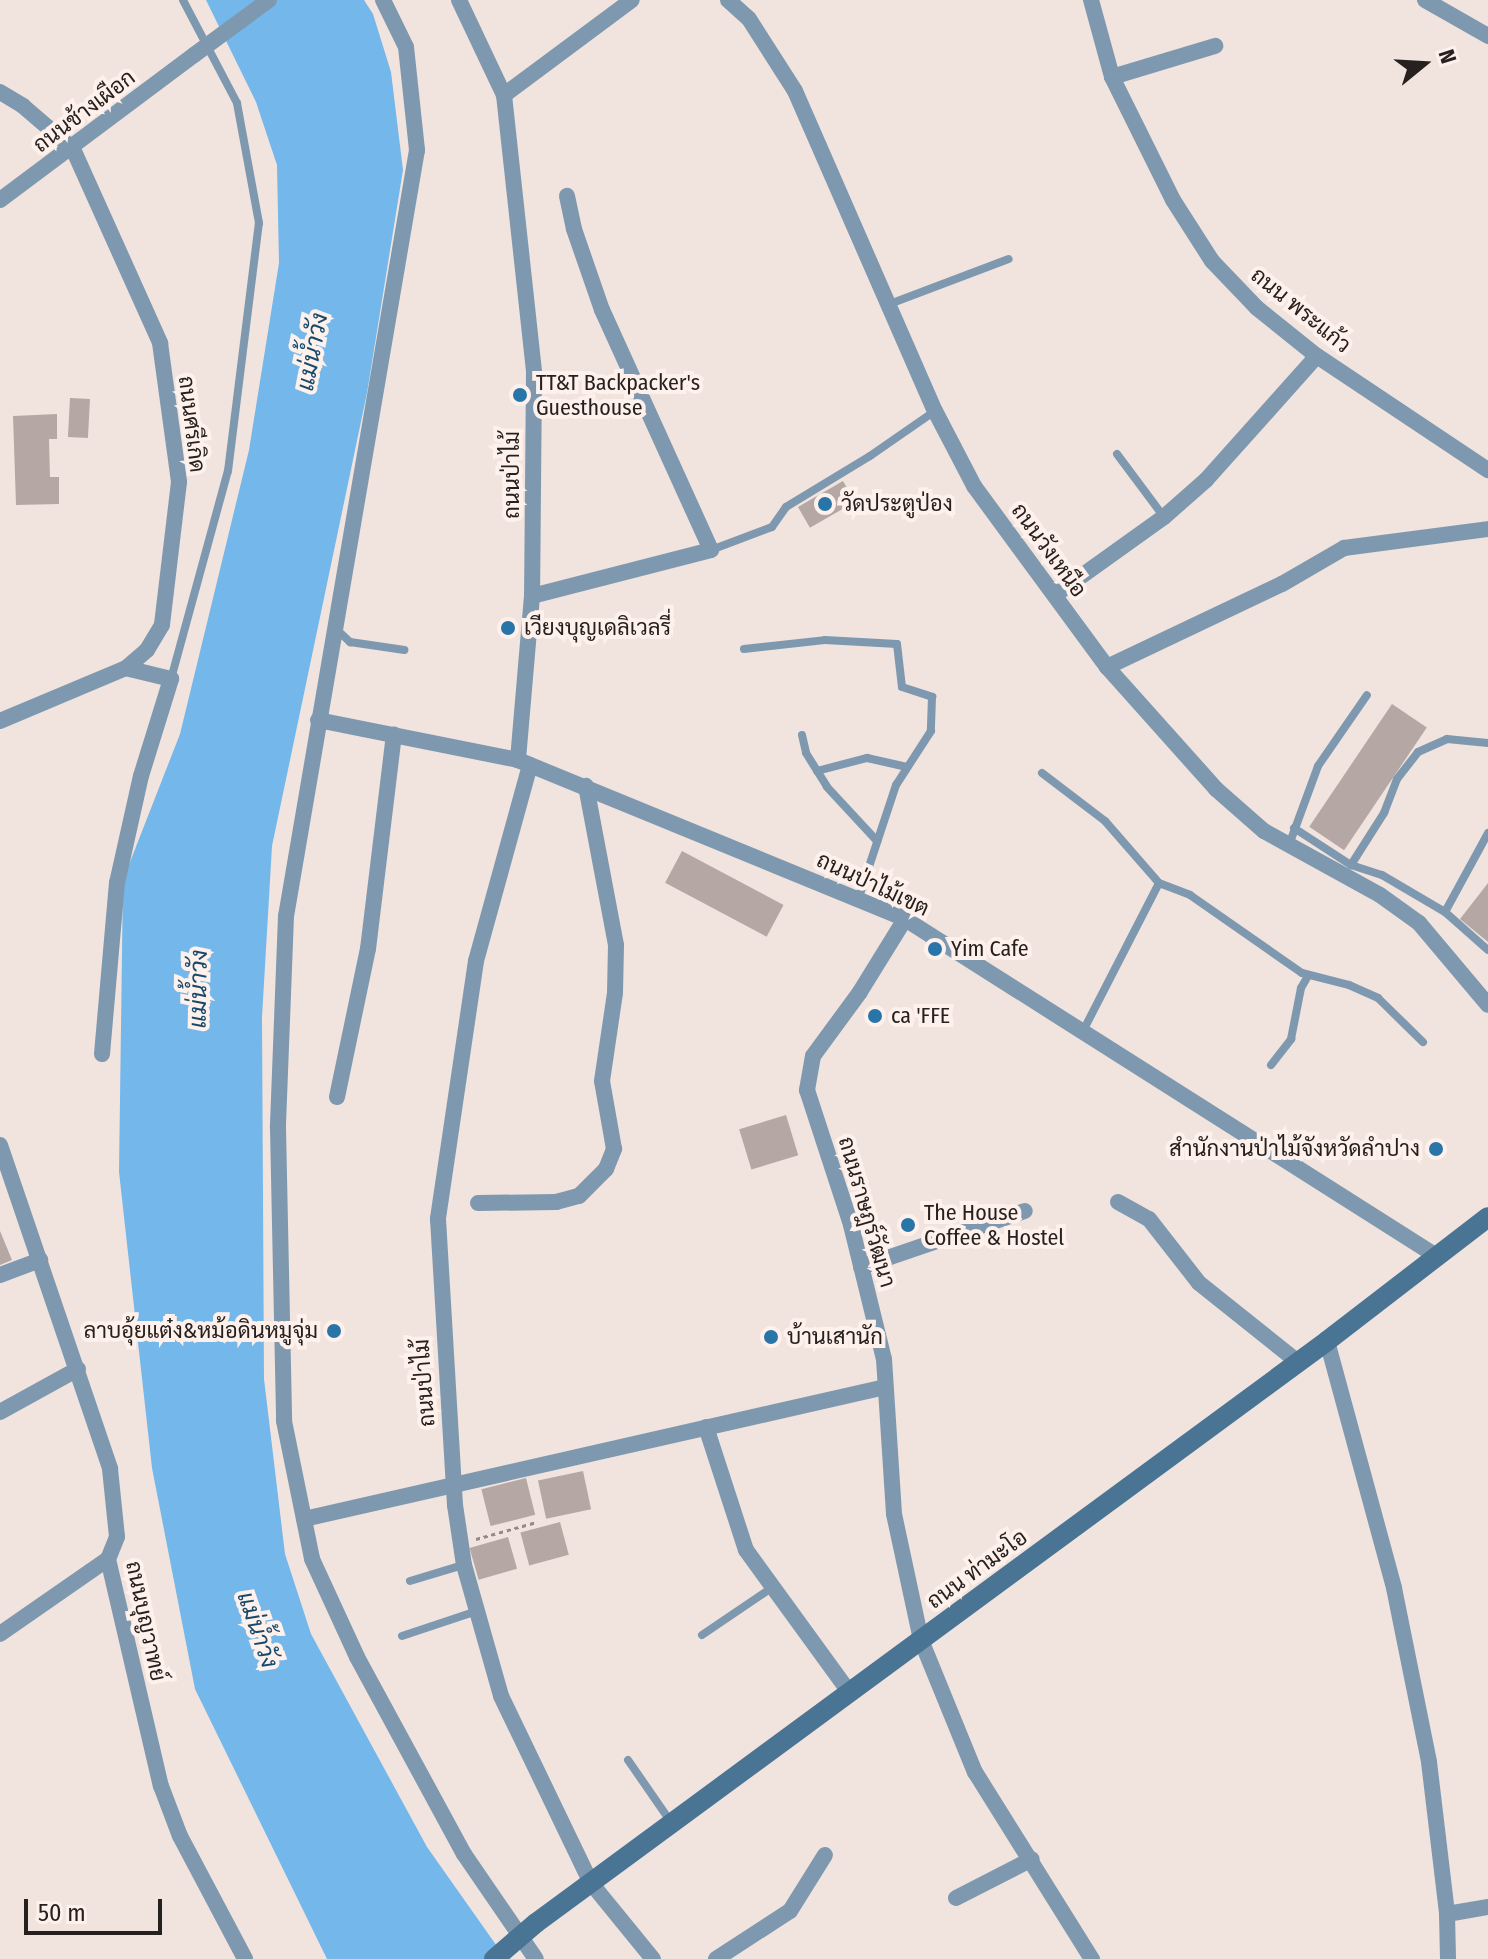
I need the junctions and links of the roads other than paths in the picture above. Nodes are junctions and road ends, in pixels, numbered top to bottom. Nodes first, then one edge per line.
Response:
1 (183, 0) edge
2 (269, 0) edge
3 (383, 0) edge
4 (459, 0) edge
5 (632, 0) edge
6 (728, 0) edge
7 (1091, 0) edge
8 (1425, 0) edge
9 (1488, 36) edge
10 (1215, 46) dead end
11 (1112, 77) junction
12 (0, 92) edge
13 (504, 95) junction
14 (73, 149) junction
15 (567, 196) dead end
16 (0, 200) edge
17 (1009, 259) dead end
18 (887, 305) junction
19 (1317, 356) junction
20 (935, 411) junction
21 (1117, 454) dead end
22 (1488, 470) edge
23 (1164, 517) junction
24 (1488, 529) edge
25 (711, 550) junction
26 (1055, 595) junction
27 (532, 596) junction
28 (334, 628) junction
29 (744, 649) dead end
30 (404, 650) dead end
31 (1107, 667) junction
32 (126, 668) junction
33 (171, 679) junction
34 (1367, 695) dead end
35 (318, 720) junction
36 (0, 721) edge
37 (394, 735) junction
38 (802, 735) dead end
39 (1488, 743) edge
40 (524, 762) junction
41 (907, 767) junction
42 (817, 771) junction
43 (1042, 773) dead end
44 (586, 786) junction
45 (1488, 833) edge
46 (1292, 836) junction
47 (877, 841) junction
48 (1351, 865) junction
49 (1159, 883) junction
50 (858, 900) junction
51 (1445, 912) junction
52 (905, 919) junction
53 (1488, 950) edge
54 (1308, 976) junction
55 (1488, 1005) edge
56 (1083, 1032) junction
57 (1423, 1042) dead end
58 (102, 1054) dead end
59 (1271, 1065) dead end
60 (337, 1097) dead end
61 (0, 1145) edge
62 (3, 1164) edge
63 (1118, 1202) dead end
64 (478, 1203) dead end
65 (1025, 1211) dead end
66 (1488, 1217) edge
67 (1438, 1257) junction
68 (40, 1260) junction
69 (861, 1267) junction
70 (0, 1275) edge
71 (1327, 1341) junction
72 (1298, 1362) junction
73 (78, 1369) junction
74 (885, 1387) junction
75 (0, 1412) edge
76 (706, 1427) junction
77 (455, 1483) junction
78 (304, 1519) junction
79 (108, 1559) junction
80 (464, 1565) junction
81 (410, 1581) dead end
82 (773, 1587) junction
83 (477, 1611) junction
84 (0, 1634) edge
85 (702, 1635) dead end
86 (402, 1636) dead end
87 (921, 1640) junction
88 (849, 1692) junction
89 (628, 1760) dead end
90 (672, 1823) junction
91 (825, 1855) dead end
92 (1032, 1859) junction
93 (591, 1883) junction
94 (956, 1898) dead end
95 (1488, 1907) edge
96 (1447, 1914) junction
97 (245, 1959) edge
98 (494, 1959) edge
99 (536, 1959) edge
100 (653, 1959) edge
101 (716, 1959) edge
102 (1092, 1959) edge
103 (1448, 1959) edge

1 - 33 lane
2 - 14 street, ถนนช้างเผือก, bridge
3 - 28 street
4 - 13 street, ถนนป่าไม้
5 - 13 street
6 - 18 street, ถนนวังเหนือ
7 - 11 street, ถนน พระแก้ว
8 - 9 street
10 - 11 street
11 - 19 street, ถนน พระแก้ว
12 - 14 street
13 - 27 street, ถนนป่าไม้
14 - 16 street, ถนนช้างเผือก
14 - 32 street, ถนนศรีเกิด
15 - 25 street
17 - 18 lane
18 - 20 street, ถนนวังเหนือ
19 - 22 street, ถนน พระแก้ว
19 - 23 street
20 - 25 lane
20 - 26 street, ถนนวังเหนือ
21 - 23 lane
23 - 26 street
24 - 31 street
25 - 27 street
26 - 31 street, ถนนวังเหนือ
27 - 40 street, ถนนป่าไม้
28 - 30 lane
28 - 35 street
29 - 41 lane
31 - 46 street, ถนนวังเหนือ
32 - 33 street
32 - 36 street, ถนนศรีเกิด
33 - 58 street
34 - 46 lane
35 - 37 street, ถนนป่าไม้เขต
35 - 78 street
37 - 40 street, ถนนป่าไม้เขต
37 - 60 street
38 - 42 lane
39 - 48 lane
40 - 44 street, ถนนป่าไม้เขต
40 - 77 street, ถนนป่าไม้
41 - 42 lane
41 - 47 lane
42 - 47 lane
43 - 49 lane
44 - 50 street, ถนนป่าไม้เขต
44 - 64 street
45 - 51 lane
46 - 48 lane
46 - 55 street, ถนนวังเหนือ
47 - 50 lane
48 - 51 lane
49 - 54 lane
49 - 56 lane
50 - 52 street, ถนนป่าไม้เขต
51 - 53 lane
52 - 56 street, ถนนป่าไม้เขต
52 - 69 street, ถนนราษฎร์วัฒนา
54 - 57 lane
54 - 59 lane
56 - 67 street, ถนนป่าไม้เขต
61 - 62 street, ถนนบุญวาทย์
62 - 68 street, ถนนบุญวาทย์
63 - 72 street
65 - 69 street
66 - 67 street, ถนน ท่ามะโอ
67 - 71 street, ถนน ท่ามะโอ
68 - 70 street
68 - 73 street, ถนนบุญวาทย์
69 - 74 street, ถนนราษฎร์วัฒนา
71 - 72 street, ถนน ท่ามะโอ
71 - 96 street
72 - 87 street, ถนน ท่ามะโอ
73 - 75 street
73 - 79 street, ถนนบุญวาทย์
74 - 76 street
74 - 87 street, ถนนราษฎร์วัฒนา
76 - 77 street
76 - 82 street
77 - 78 street
77 - 80 street, ถนนป่าไม้
78 - 99 street
79 - 84 street
79 - 97 street, ถนนบุญวาทย์
80 - 81 lane
80 - 83 street, ถนนป่าไม้
82 - 85 lane
82 - 88 street
83 - 86 lane
83 - 93 street, ถนนป่าไม้
87 - 88 street, ถนน ท่ามะโอ
87 - 92 street, ถนนราษฎร์วัฒนา
88 - 90 street, ถนน ท่ามะโอ
89 - 90 lane
90 - 93 street, ถนน ท่ามะโอ
91 - 101 street
92 - 94 street
92 - 102 street, ถนนราษฎร์วัฒนา
93 - 98 street, ถนน ท่ามะโอ, bridge
93 - 100 street, ถนนป่าไม้
95 - 96 street
96 - 103 street

